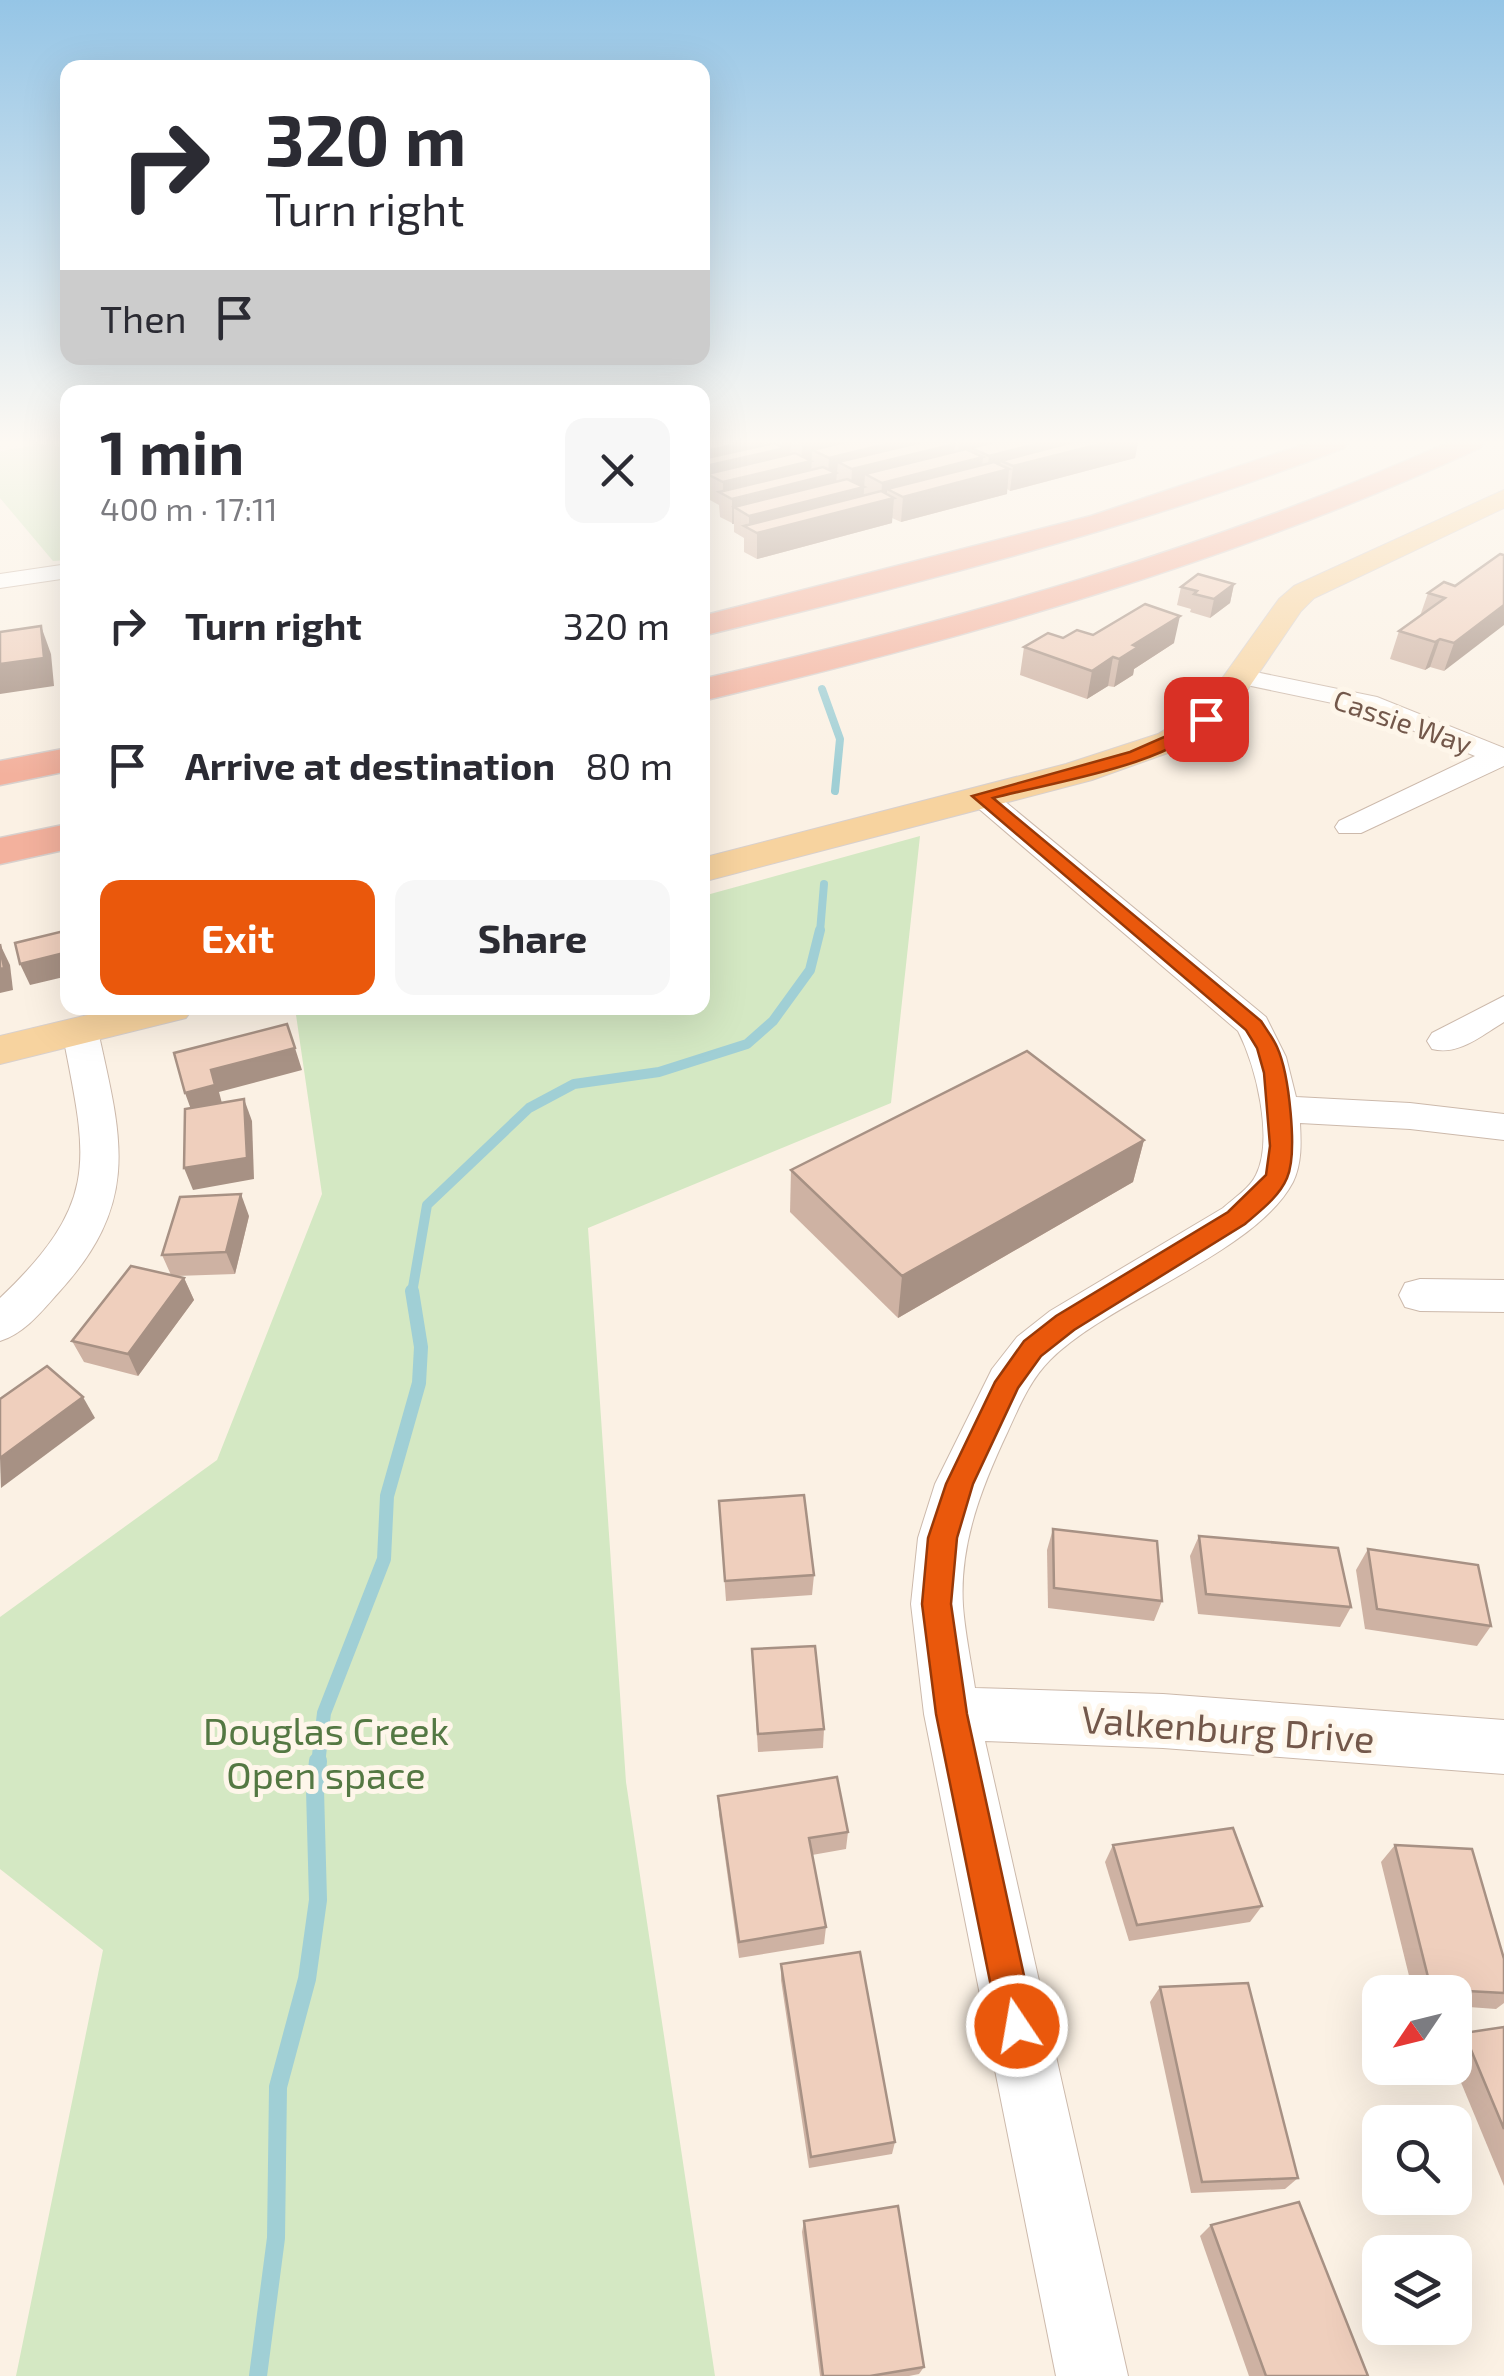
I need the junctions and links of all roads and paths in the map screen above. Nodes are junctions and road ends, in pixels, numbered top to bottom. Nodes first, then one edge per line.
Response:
1 (992, 553) edge
2 (1199, 553) edge
3 (1387, 553) edge
4 (60, 572) edge
5 (0, 581) edge
6 (710, 624) edge
7 (1241, 677) junction
8 (710, 688) edge
9 (1501, 757) edge
10 (60, 761) edge
11 (0, 773) edge
12 (981, 796) junction
13 (1350, 827) dead end
14 (60, 838) edge
15 (0, 851) edge
16 (710, 868) edge
17 (1504, 1007) edge
18 (142, 1015) edge
19 (80, 1030) junction
20 (1445, 1042) dead end
21 (0, 1050) edge
22 (1278, 1109) junction
23 (1504, 1127) edge
24 (1420, 1295) dead end
25 (1504, 1296) edge
26 (0, 1324) edge
27 (951, 1714) junction
28 (1504, 1747) edge
29 (1092, 2376) edge

1 - 6 highway
2 - 8 highway
3 - 7 main road
4 - 5 street
7 - 9 street, Cassie Way
7 - 12 main road
9 - 13 street
10 - 11 highway
12 - 16 main road
12 - 22 street
14 - 15 highway
17 - 20 street
18 - 19 main road
19 - 21 main road
19 - 26 street
22 - 23 street
22 - 27 street
24 - 25 street
27 - 28 street, Valkenburg Drive
27 - 29 street

